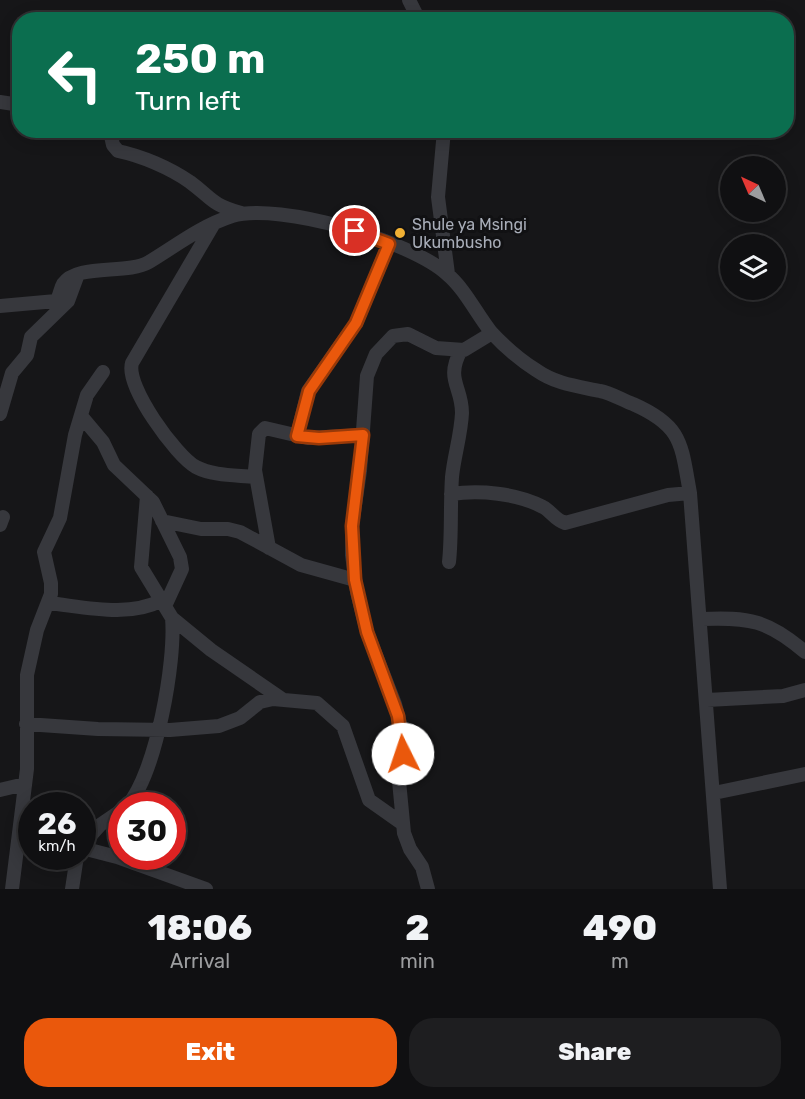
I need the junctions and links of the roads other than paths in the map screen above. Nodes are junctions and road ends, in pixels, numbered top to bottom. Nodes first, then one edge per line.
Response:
1 (111, 138) edge
2 (443, 138) edge
3 (243, 214) junction
4 (214, 223) junction
5 (389, 244) junction
6 (78, 274) junction
7 (448, 274) junction
8 (0, 306) edge
9 (492, 333) junction
10 (461, 350) junction
11 (103, 372) dead end
12 (4, 391) edge
13 (0, 414) edge
14 (82, 417) junction
15 (363, 435) junction
16 (297, 436) junction
17 (255, 477) junction
18 (690, 493) junction
19 (451, 494) junction
20 (147, 496) junction
21 (162, 521) junction
22 (269, 548) junction
23 (449, 562) dead end
24 (355, 580) junction
25 (49, 603) junction
26 (166, 608) junction
27 (701, 619) junction
28 (805, 652) edge
29 (805, 690) edge
30 (282, 699) junction
31 (707, 700) junction
32 (26, 724) junction
33 (156, 730) junction
34 (805, 774) edge
35 (25, 784) junction
36 (0, 790) edge
37 (25, 792) edge
38 (133, 792) edge
39 (714, 793) junction
40 (108, 820) edge
41 (403, 824) junction
42 (96, 830) edge
43 (96, 851) edge
44 (75, 870) edge
45 (13, 883) edge
46 (0, 885) edge
47 (72, 889) edge
48 (206, 889) edge
49 (428, 889) edge
50 (720, 889) edge

1 - 3 street
2 - 7 street
3 - 4 street
3 - 5 street
4 - 6 street
4 - 17 street
5 - 7 street
5 - 16 street
6 - 8 street
6 - 12 street
7 - 9 street
9 - 10 street
9 - 18 street
10 - 15 street
10 - 19 street
11 - 14 street
12 - 13 street
14 - 20 street
14 - 25 street
15 - 16 street
15 - 24 street
16 - 17 street
17 - 22 street
18 - 19 street
18 - 27 street
19 - 23 street
20 - 21 street
20 - 26 street
21 - 22 street
21 - 26 street
22 - 24 street
24 - 41 street
25 - 26 street
25 - 32 street
26 - 30 street
26 - 33 street
27 - 28 street
27 - 31 street
29 - 31 street
30 - 33 street
30 - 41 street
31 - 39 street
32 - 33 street
32 - 35 street
33 - 38 street
34 - 39 street
35 - 36 street
35 - 37 street
39 - 50 street
40 - 42 street
41 - 49 street
43 - 48 street
44 - 47 street
45 - 46 street

